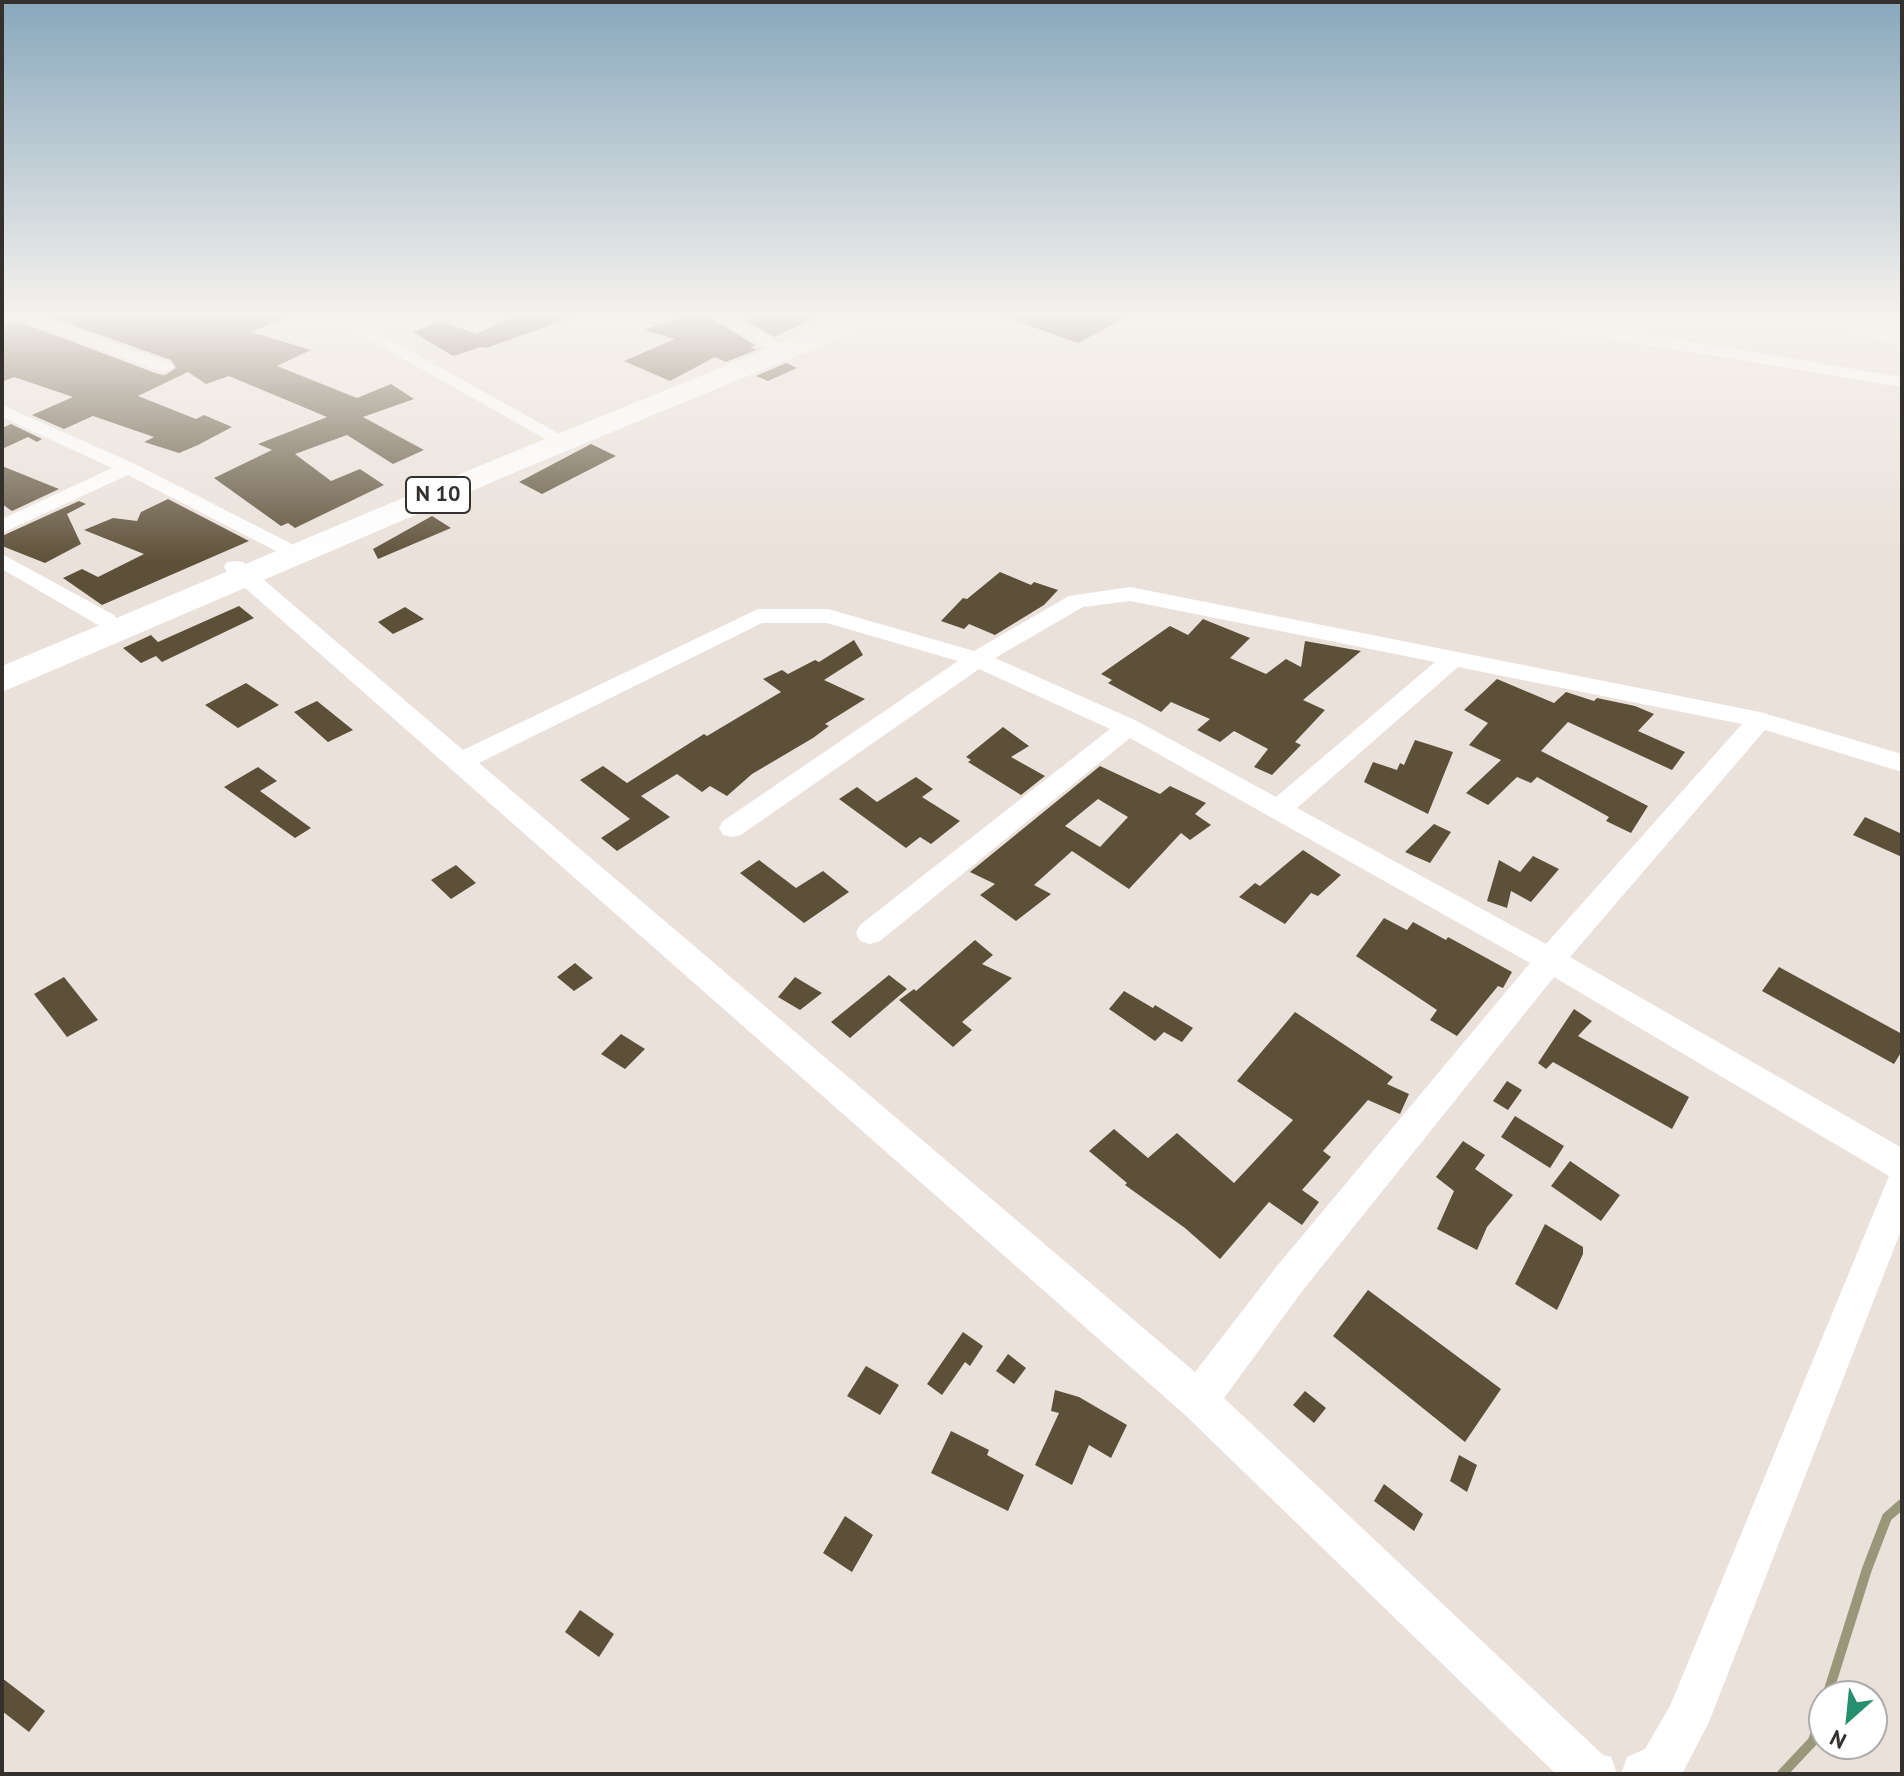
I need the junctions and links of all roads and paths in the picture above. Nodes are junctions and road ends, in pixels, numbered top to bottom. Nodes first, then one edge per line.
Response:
1 (487, 397) edge
2 (653, 397) edge
3 (664, 397) edge
4 (2, 410) edge
5 (559, 438) junction
6 (128, 468) junction
7 (2, 527) edge
8 (283, 547) junction
9 (2, 560) edge
10 (240, 572) junction
11 (106, 620) junction
12 (977, 659) junction
13 (1453, 659) junction
14 (2, 663) edge
15 (2, 680) edge
16 (1760, 720) junction
17 (1128, 727) junction
18 (460, 762) junction
19 (1902, 763) edge
20 (1279, 809) junction
21 (732, 828) dead end
22 (870, 933) dead end
23 (1550, 960) junction
24 (1902, 1166) edge
25 (1902, 1184) edge
26 (1198, 1400) junction
27 (1594, 1774) edge
28 (1644, 1774) edge

1 - 5 street
2 - 5 main road, N 10
3 - 5 main road, N 10
4 - 6 street
5 - 8 main road, N 10
5 - 10 main road, N 10
6 - 7 street
6 - 8 street
8 - 10 main road, N 10
9 - 11 street
10 - 11 main road, N 10
10 - 15 main road, N 10
10 - 18 street
11 - 14 main road, N 10
12 - 13 street
12 - 17 street
12 - 18 street
12 - 21 street
13 - 16 street
13 - 20 street
16 - 19 street
16 - 23 street
17 - 20 street
17 - 22 street
18 - 26 street
20 - 23 street
23 - 24 street
23 - 26 street
25 - 28 street
26 - 27 street

